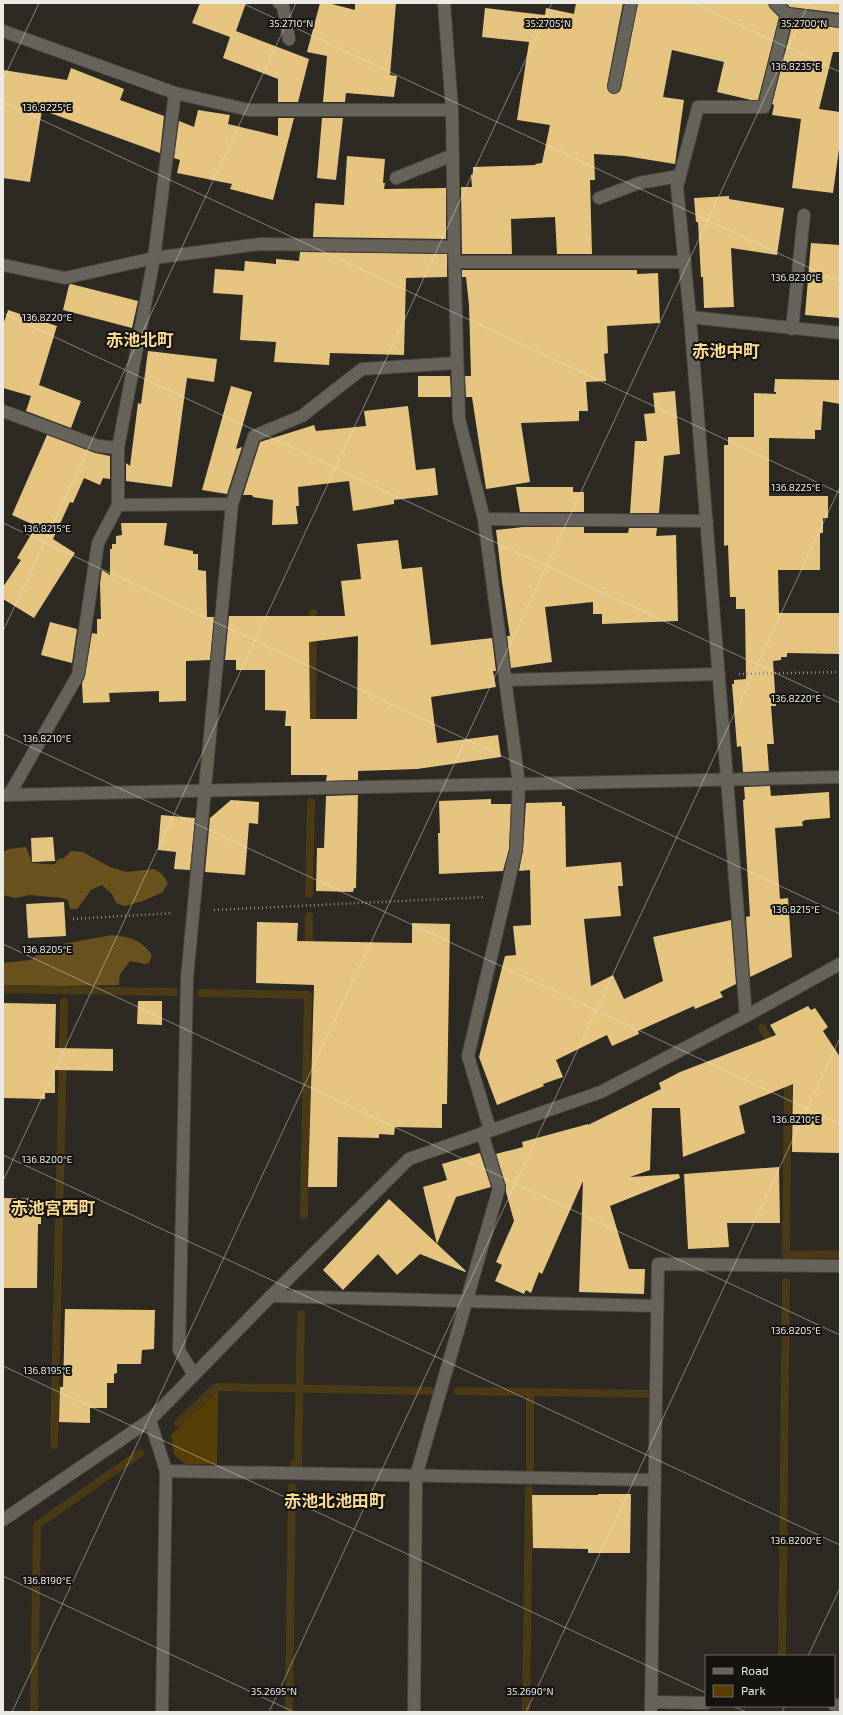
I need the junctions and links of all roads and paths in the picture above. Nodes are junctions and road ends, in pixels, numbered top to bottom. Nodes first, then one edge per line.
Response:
1 (444, 3) edge
2 (631, 3) edge
3 (775, 3) edge
4 (286, 4) edge
5 (787, 14) junction
6 (840, 21) edge
7 (3, 31) edge
8 (289, 39) dead end
9 (614, 87) dead end
10 (175, 93) junction
11 (452, 110) junction
12 (453, 155) junction
13 (679, 176) junction
14 (396, 178) dead end
15 (599, 198) dead end
16 (804, 214) dead end
17 (454, 247) junction
18 (154, 258) junction
19 (454, 262) junction
20 (685, 262) junction
21 (3, 265) edge
22 (690, 318) junction
23 (792, 329) junction
24 (840, 333) edge
25 (456, 363) junction
26 (3, 411) edge
27 (118, 448) junction
28 (232, 504) junction
29 (118, 505) junction
30 (484, 519) junction
31 (706, 521) junction
32 (840, 672) edge
33 (719, 674) junction
34 (505, 680) junction
35 (840, 777) edge
36 (728, 779) junction
37 (519, 784) junction
38 (204, 791) junction
39 (6, 795) edge
40 (506, 896) junction
41 (193, 911) junction
42 (73, 919) dead end
43 (840, 964) edge
44 (746, 1016) junction
45 (486, 1132) junction
46 (840, 1266) edge
47 (271, 1296) junction
48 (467, 1301) junction
49 (657, 1306) junction
50 (194, 1375) junction
51 (150, 1420) junction
52 (166, 1470) junction
53 (416, 1476) junction
54 (655, 1480) junction
55 (3, 1520) edge
56 (705, 1703) edge
57 (651, 1707) edge
58 (162, 1712) edge
59 (414, 1712) edge

1 - 11 street
2 - 9 street
3 - 5 street
4 - 8 street
5 - 6 street
5 - 13 street
7 - 10 street
10 - 11 street
10 - 18 street
11 - 12 street
12 - 14 street
12 - 17 street
13 - 15 street
13 - 20 street
16 - 23 street
17 - 18 street
17 - 19 street
18 - 21 street
18 - 27 street
19 - 20 street
19 - 25 street
20 - 22 street
22 - 23 street
22 - 31 street
23 - 24 street
25 - 28 street
25 - 30 street
26 - 27 street
27 - 29 street
28 - 29 street
28 - 38 street
29 - 39 street
30 - 31 street
30 - 34 street
31 - 33 street
32 - 33 path
33 - 34 street
33 - 36 street
34 - 37 street
35 - 36 street
36 - 37 street
36 - 44 street
37 - 38 street
37 - 40 street
38 - 39 street
38 - 41 street
40 - 41 path
40 - 45 street
41 - 42 path
41 - 50 street
43 - 44 street
44 - 45 street
45 - 47 street
45 - 48 street
46 - 49 street
47 - 48 street
47 - 50 street
48 - 49 street
48 - 53 street
49 - 54 street
50 - 51 street
51 - 52 street
51 - 55 street
52 - 53 street
52 - 58 street
53 - 54 street
53 - 59 street
54 - 57 street
56 - 57 street

